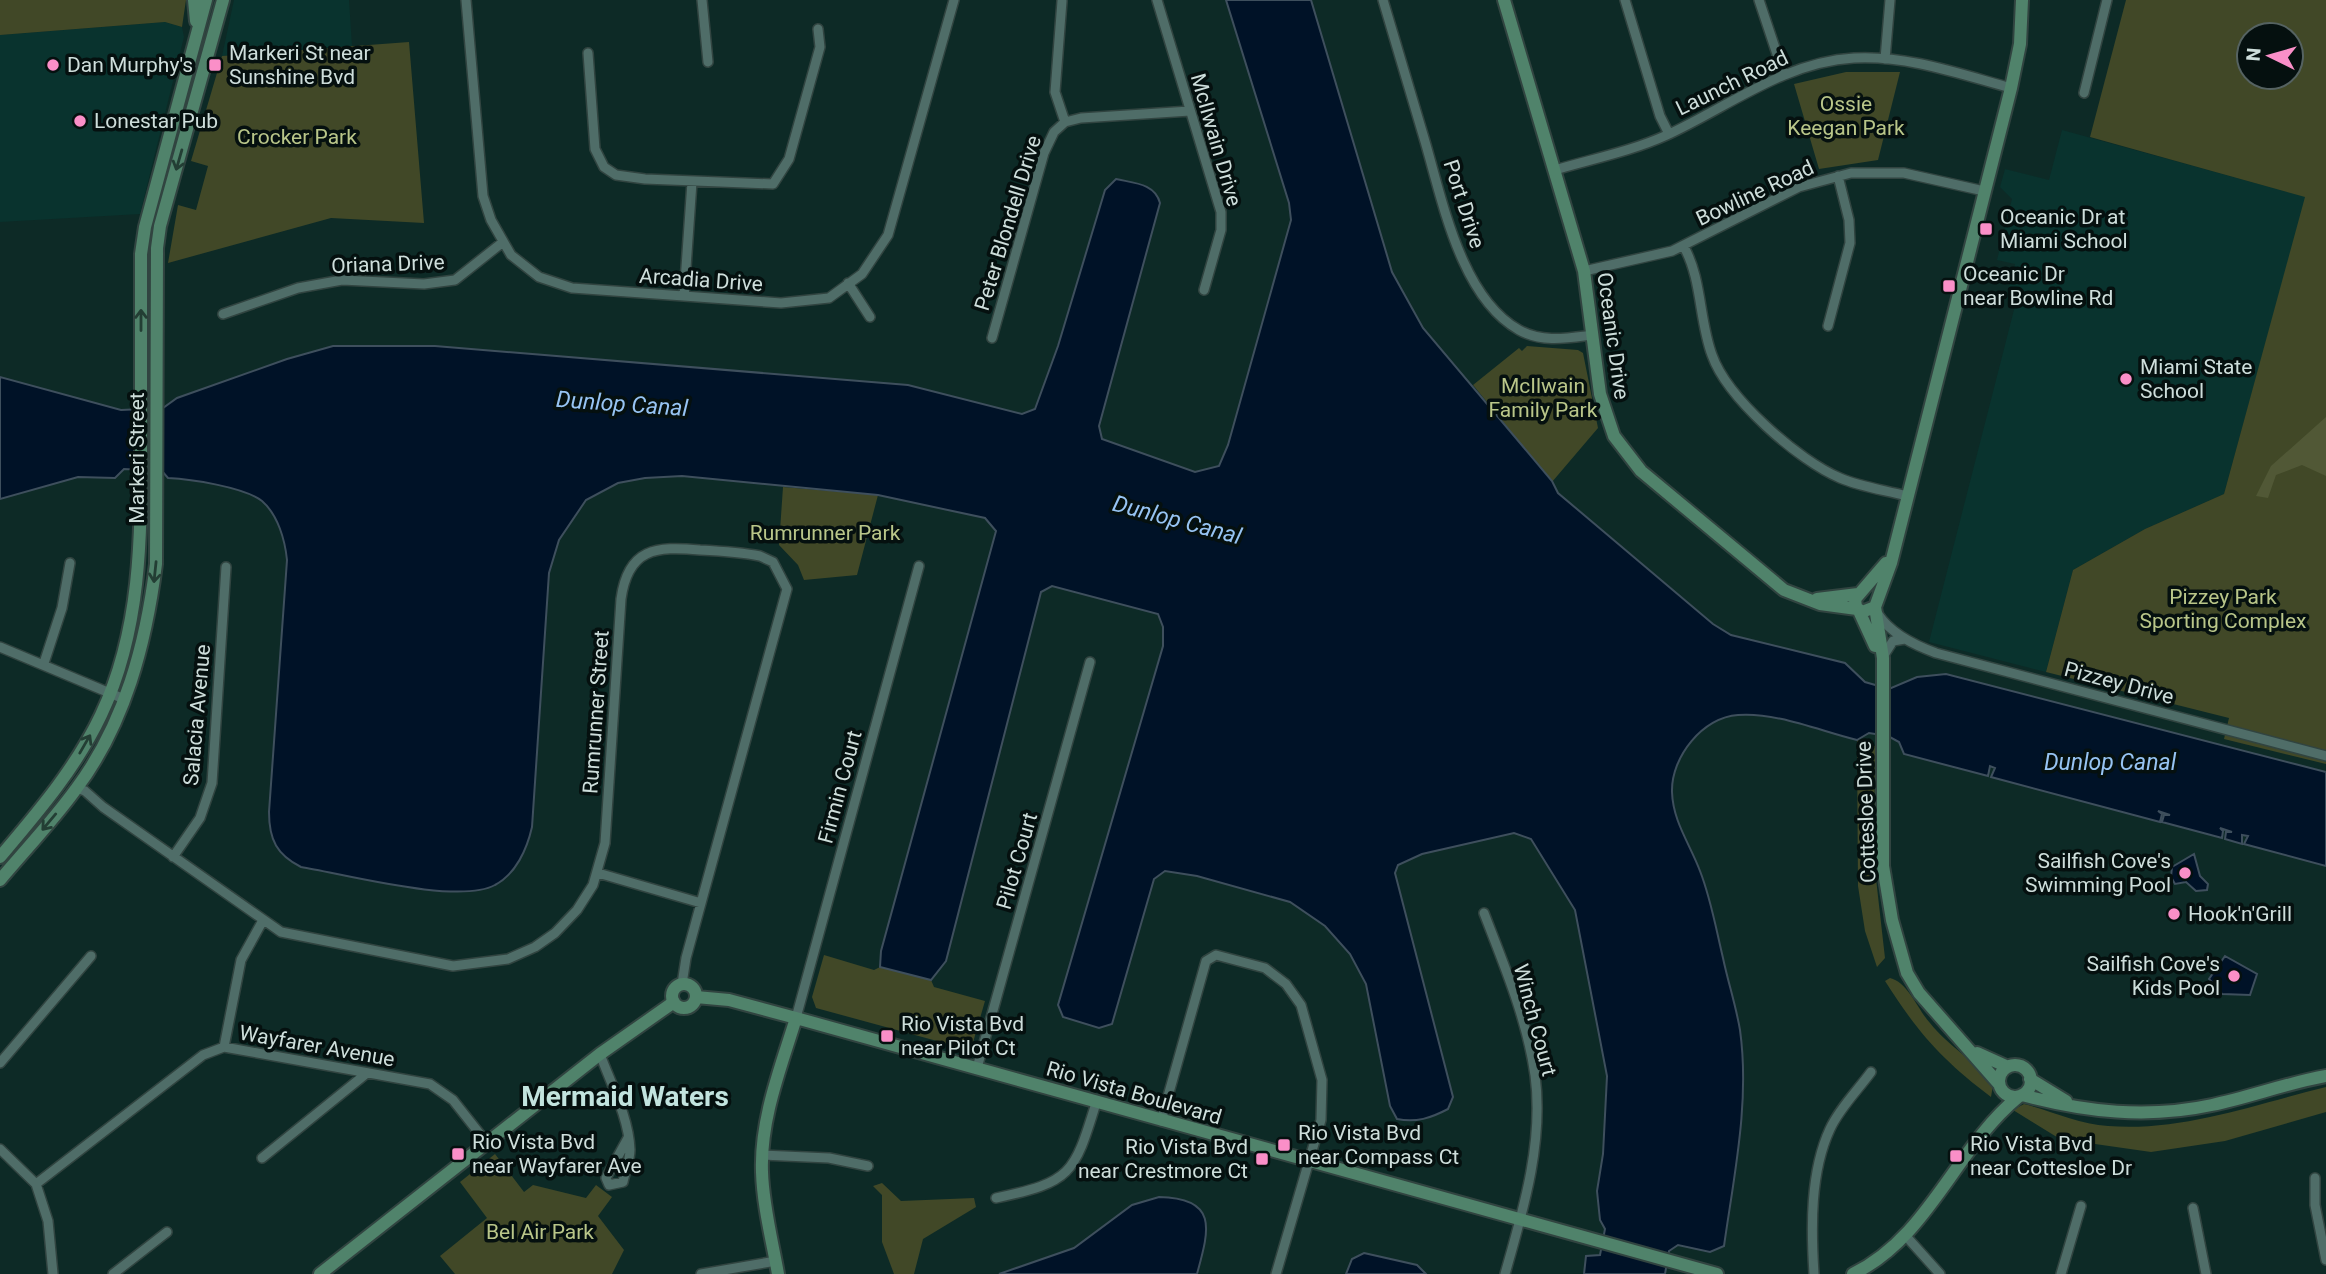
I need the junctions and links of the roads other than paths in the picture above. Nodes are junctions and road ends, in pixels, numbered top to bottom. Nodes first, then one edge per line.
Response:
1 (194, 0) edge
2 (206, 0) edge
3 (223, 0) edge
4 (466, 0) edge
5 (702, 0) edge
6 (954, 0) edge
7 (1157, 0) edge
8 (1383, 0) edge
9 (1504, 0) edge
10 (1625, 0) edge
11 (1759, 0) edge
12 (1890, 0) edge
13 (2022, 0) edge
14 (2107, 0) edge
15 (1062, 1) edge
16 (818, 29) dead end
17 (197, 36) junction
18 (588, 52) dead end
19 (1885, 59) junction
20 (708, 62) dead end
21 (1784, 75) junction
22 (2011, 88) junction
23 (2084, 93) dead end
24 (1190, 111) junction
25 (1065, 122) junction
26 (1669, 134) junction
27 (1555, 170) junction
28 (1839, 176) junction
29 (692, 182) junction
30 (1984, 191) junction
31 (503, 242) junction
32 (1684, 247) junction
33 (1584, 271) junction
34 (848, 284) junction
35 (1204, 290) dead end
36 (684, 296) junction
37 (223, 314) dead end
38 (870, 317) dead end
39 (1828, 326) dead end
40 (1592, 335) junction
41 (992, 338) dead end
42 (1907, 496) junction
43 (1895, 547) junction
44 (70, 563) dead end
45 (919, 566) dead end
46 (226, 568) dead end
47 (1859, 593) junction
48 (1803, 599) junction
49 (1875, 604) junction
50 (1858, 610) junction
51 (1905, 639) junction
52 (0, 647) edge
53 (1883, 658) junction
54 (1090, 662) dead end
55 (44, 663) junction
56 (1883, 677) junction
57 (111, 691) junction
58 (124, 699) junction
59 (2326, 756) edge
60 (64, 778) junction
61 (77, 789) junction
62 (0, 857) edge
63 (173, 857) junction
64 (598, 873) junction
65 (0, 880) edge
66 (701, 904) junction
67 (1484, 913) dead end
68 (262, 922) junction
69 (91, 956) dead end
70 (682, 984) junction
71 (696, 997) junction
72 (674, 1002) junction
73 (796, 1018) junction
74 (224, 1047) junction
75 (1967, 1048) junction
76 (600, 1054) junction
77 (0, 1063) edge
78 (2008, 1067) junction
79 (977, 1068) junction
80 (1871, 1072) dead end
81 (367, 1073) junction
82 (2326, 1076) edge
83 (2030, 1079) junction
84 (2000, 1086) junction
85 (2020, 1096) junction
86 (1096, 1102) junction
87 (2076, 1107) junction
88 (1161, 1121) junction
89 (1992, 1121) junction
90 (628, 1138) junction
91 (487, 1143) junction
92 (0, 1149) edge
93 (762, 1155) junction
94 (262, 1158) dead end
95 (1309, 1163) junction
96 (868, 1167) dead end
97 (2315, 1178) dead end
98 (36, 1184) junction
99 (996, 1198) dead end
100 (2081, 1206) dead end
101 (2193, 1208) dead end
102 (1520, 1221) junction
103 (167, 1232) dead end
104 (1905, 1235) junction
105 (2326, 1260) edge
106 (1674, 1264) junction
107 (777, 1268) edge
108 (53, 1274) edge
109 (113, 1274) edge
110 (320, 1274) edge
111 (701, 1274) edge
112 (1276, 1274) edge
113 (1505, 1274) edge
114 (1702, 1274) edge
115 (1717, 1274) edge
116 (1814, 1274) edge
117 (1853, 1274) edge
118 (1940, 1274) edge
119 (2062, 1274) edge
120 (2206, 1274) edge

1 - 17 street
2 - 17 street, Markeri Street
3 -> 58 street, Markeri Street
4 - 31 street, Arcadia Drive
5 - 20 street
6 - 34 street, Arcadia Drive
7 - 24 street, McIIwain Drive
8 - 40 street, Port Drive
9 - 27 street, Oceanic Drive
10 - 26 street
11 - 21 street
12 - 19 street
13 - 22 street
14 - 23 street
15 - 25 street
16 - 29 street
57 -> 17 street, Markeri Street
18 - 29 street
19 - 21 street, Launch Road
19 - 22 street, Launch Road
21 - 26 street, Launch Road
22 - 30 street
24 - 25 street, Peter Blondell Drive
24 - 35 street, McIIwain Drive
25 - 41 street, Peter Blondell Drive
26 - 27 street, Launch Road
27 - 33 street, Oceanic Drive
28 - 30 street, Bowline Road
28 - 32 street, Bowline Road
28 - 39 street
29 - 36 street
30 - 42 street
31 - 36 street, Arcadia Drive
31 - 37 street, Oriana Drive
32 - 33 street, Bowline Road
32 - 42 street
33 - 40 street, Oceanic Drive
34 - 36 street, Arcadia Drive
34 - 38 street
40 - 48 street, Oceanic Drive
42 - 43 street
43 - 47 street
43 - 49 street
44 - 55 street
45 - 73 street, Firmin Court
46 - 63 street, Salacia Avenue
47 - 48 street
47 - 49 street
47 - 50 street
48 - 50 street, Oceanic Drive
49 - 50 street
49 - 51 street, Pizzey Drive
49 - 53 street, Cottesloe Drive
50 - 56 street, Cottesloe Drive
51 - 53 street
51 - 59 street, Pizzey Drive
52 - 55 street
53 - 56 street, Cottesloe Drive
54 - 79 street, Pilot Court
55 - 57 street
56 - 75 street, Cottesloe Drive
57 - 58 street
60 -> 57 street, Markeri Street
58 - 61 street, Markeri Street
60 - 61 street, Rumrunner Street
60 - 62 street, Markeri Street
61 - 63 street, Rumrunner Street
61 -> 65 street, Markeri Street
63 - 68 street, Rumrunner Street
64 - 66 street
64 - 66 street, Rumrunner Street
64 - 68 street, Rumrunner Street
66 - 70 street, Rumrunner Street
67 - 102 street, Winch Court
68 - 74 street
69 - 77 street
70 - 71 street
70 - 72 street
71 - 72 street
71 - 73 street, Rio Vista Boulevard
72 - 76 street
73 - 79 street, Rio Vista Boulevard
73 - 93 street
74 - 81 street, Wayfarer Avenue
74 - 98 street, Wayfarer Avenue
75 - 78 street, Cottesloe Drive
75 - 84 street, Cottesloe Drive
76 - 90 street
76 - 91 street
78 - 83 street
78 - 84 street
79 - 86 street, Rio Vista Boulevard
80 - 116 street
81 - 91 street, Wayfarer Avenue
81 - 94 street
82 - 87 street
83 - 85 street
83 - 87 street
84 - 85 street
84 - 89 street
85 - 87 street
85 - 89 street
86 - 88 street, Rio Vista Boulevard
86 - 99 street
88 - 95 street, Rio Vista Boulevard
88 - 95 street
89 - 104 street
90 - 90 street
91 - 110 street
92 - 98 street
93 - 96 street
93 - 107 street
95 - 102 street, Rio Vista Boulevard
95 - 112 street
97 - 105 street
98 - 108 street
100 - 119 street
101 - 120 street
102 - 106 street, Rio Vista Boulevard
102 - 113 street, Winch Court
103 - 109 street
104 - 117 street
104 - 118 street
106 - 114 street, Rio Vista Boulevard
106 - 115 street, Rio Vista Boulevard
107 - 111 street

